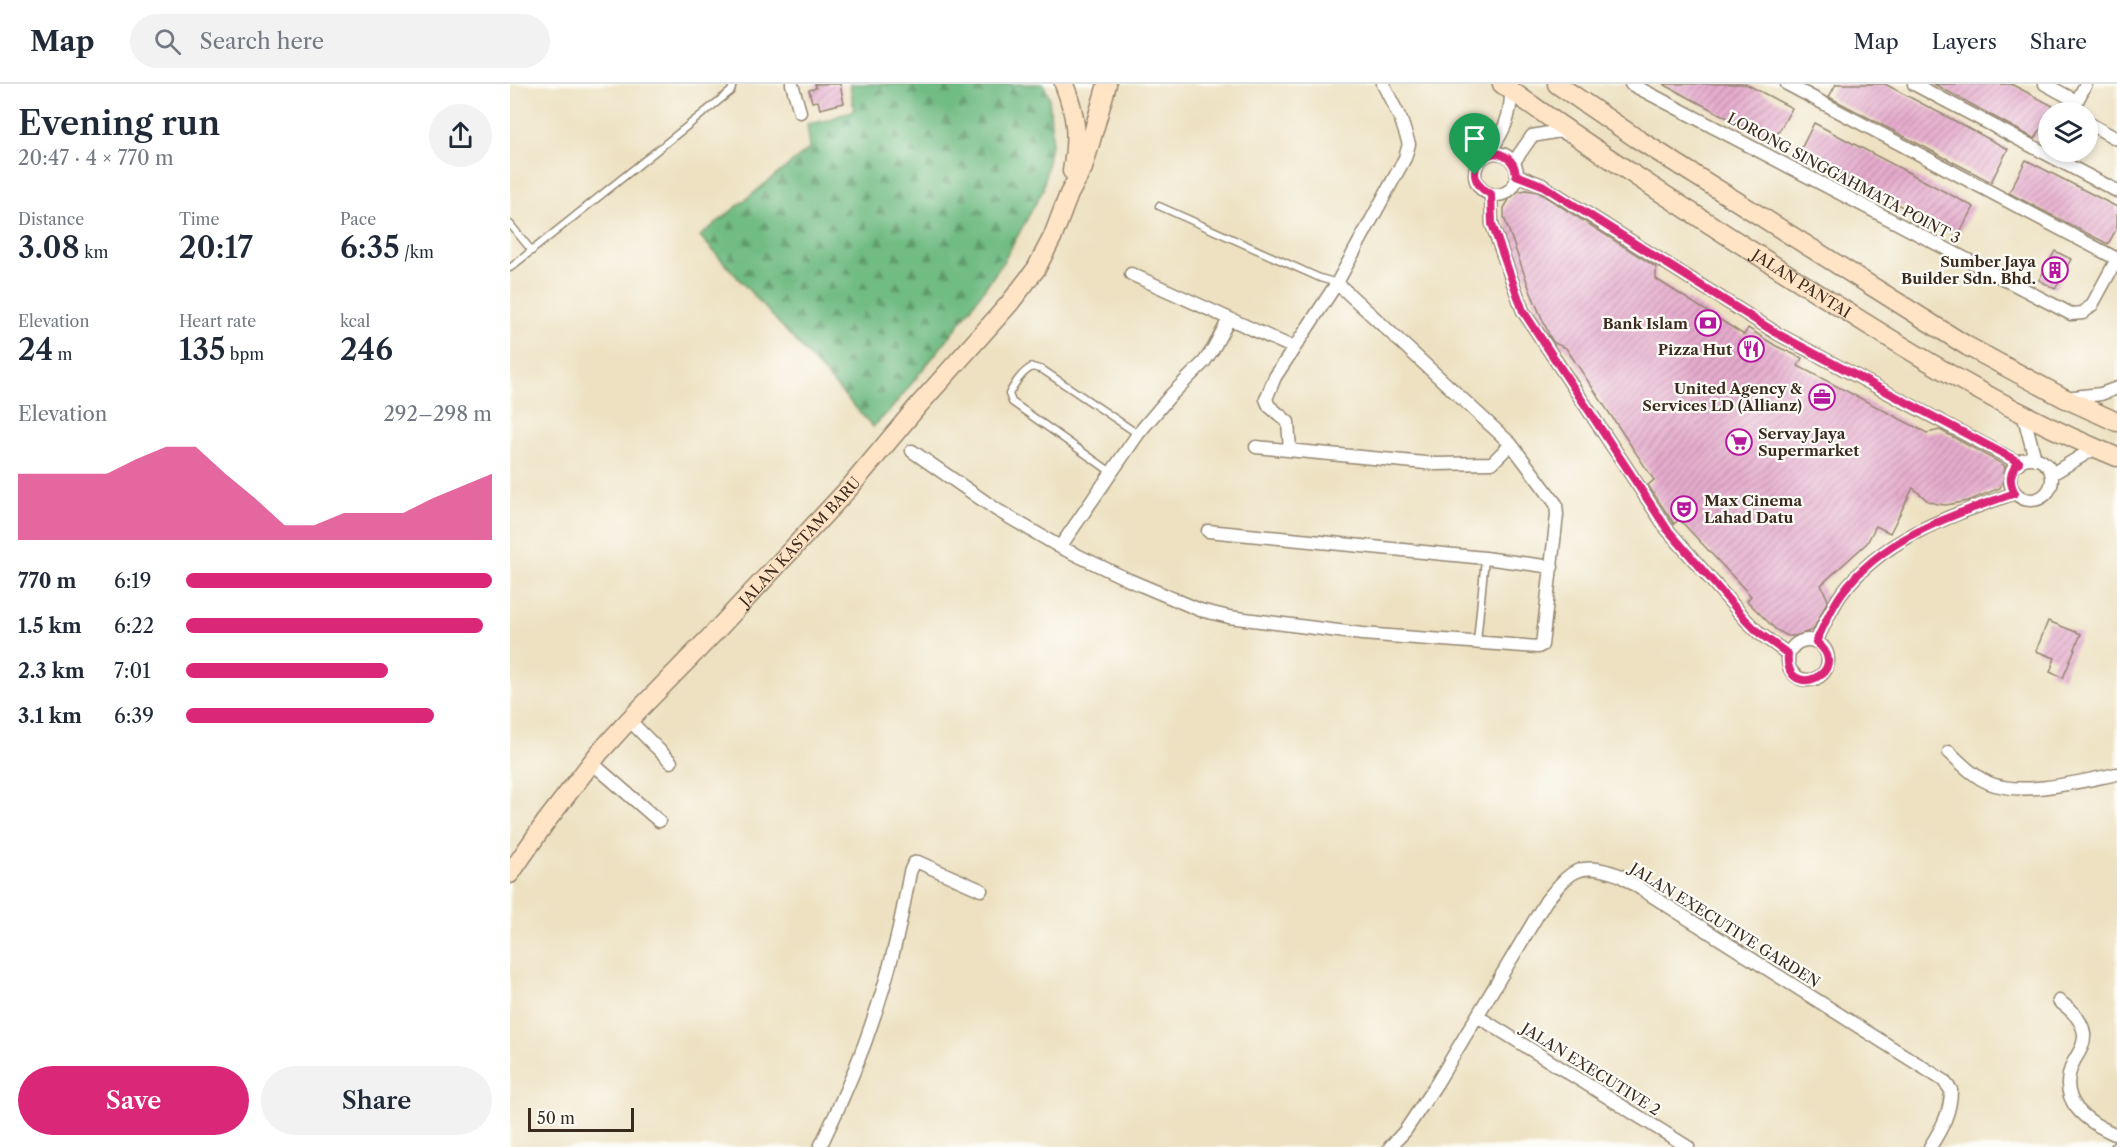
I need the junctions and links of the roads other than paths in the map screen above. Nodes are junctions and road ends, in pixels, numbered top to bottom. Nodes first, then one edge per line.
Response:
1 (733, 84) edge
2 (792, 84) edge
3 (1064, 84) edge
4 (1107, 84) edge
5 (1383, 84) edge
6 (1502, 84) edge
7 (1557, 84) edge
8 (1631, 84) edge
9 (1787, 84) edge
10 (1914, 84) edge
11 (2044, 84) edge
12 (2085, 84) edge
13 (2067, 102) edge
14 (2076, 102) edge
15 (800, 112) dead end
16 (2098, 129) edge
17 (2117, 139) edge
18 (1590, 147) junction
19 (2038, 147) edge
20 (1489, 154) junction
21 (2065, 162) edge
22 (1515, 169) junction
23 (2117, 191) edge
24 (1069, 194) junction
25 (1491, 194) junction
26 (1159, 206) dead end
27 (510, 224) edge
28 (532, 251) junction
29 (2117, 259) edge
30 (510, 268) edge
31 (1131, 274) dead end
32 (1337, 283) junction
33 (1229, 319) junction
34 (1294, 348) junction
35 (2117, 388) edge
36 (2064, 398) junction
37 (2023, 413) junction
38 (2117, 422) edge
39 (1138, 434) junction
40 (1511, 444) junction
41 (1256, 447) dead end
42 (2095, 448) junction
43 (1290, 450) junction
44 (912, 451) dead end
45 (2117, 457) edge
46 (2035, 459) junction
47 (2019, 462) junction
48 (1112, 472) junction
49 (2052, 474) junction
50 (2015, 493) junction
51 (1208, 531) dead end
52 (1060, 547) junction
53 (1485, 558) junction
54 (1552, 567) junction
55 (1477, 642) junction
56 (1816, 642) junction
57 (1788, 654) junction
58 (628, 720) junction
59 (1949, 752) dead end
60 (591, 762) junction
61 (671, 762) dead end
62 (2117, 774) edge
63 (659, 821) dead end
64 (510, 874) edge
65 (981, 890) dead end
66 (2059, 1001) dead end
67 (1477, 1016) junction
68 (2117, 1136) edge
69 (820, 1147) edge
70 (1390, 1147) edge
71 (1688, 1147) edge
72 (1930, 1147) edge

1 - 28 lane
2 - 15 street
3 - 24 street, JALAN KASTAM BARU
4 - 24 street, JALAN KASTAM BARU
5 - 32 street
6 - 18 street, JALAN PANTAI
6 - 20 street
7 - 36 street
8 - 29 street, LORONG SINGGAHMATA POINT 3
9 - 29 street
10 - 19 street
11 - 13 street
12 - 14 street
16 - 17 street
18 - 22 street
18 - 37 street, JALAN PANTAI
20 - 22 street
20 - 25 street
21 - 23 street
22 - 25 street
22 - 47 street
24 - 58 street, JALAN KASTAM BARU
25 - 57 street
26 - 32 lane
27 - 28 lane
28 - 30 lane
31 - 33 street
32 - 34 street
32 - 40 street
33 - 34 street
33 - 39 street
34 - 43 street
35 - 36 street
36 - 38 street
37 - 42 street, JALAN PANTAI
37 - 46 street
39 - 48 street
39 - 48 lane
40 - 43 street
40 - 54 street
41 - 43 street
42 - 45 street, JALAN PANTAI
42 - 49 street
44 - 52 street
46 - 47 street
46 - 49 street
47 - 50 street
48 - 52 street
49 - 50 street
50 - 56 street
51 - 53 street
52 - 55 street
53 - 54 street
53 - 55 lane
54 - 55 street
56 - 57 street
56 - 57 street
58 - 60 street, JALAN KASTAM BARU
58 - 61 street
59 - 62 street
60 - 63 street
60 - 64 street, JALAN KASTAM BARU
65 - 69 street
66 - 68 street
67 - 70 street, JALAN EXECUTIVE GARDEN
67 - 71 street, JALAN EXECUTIVE 2
67 - 72 street, JALAN EXECUTIVE GARDEN

